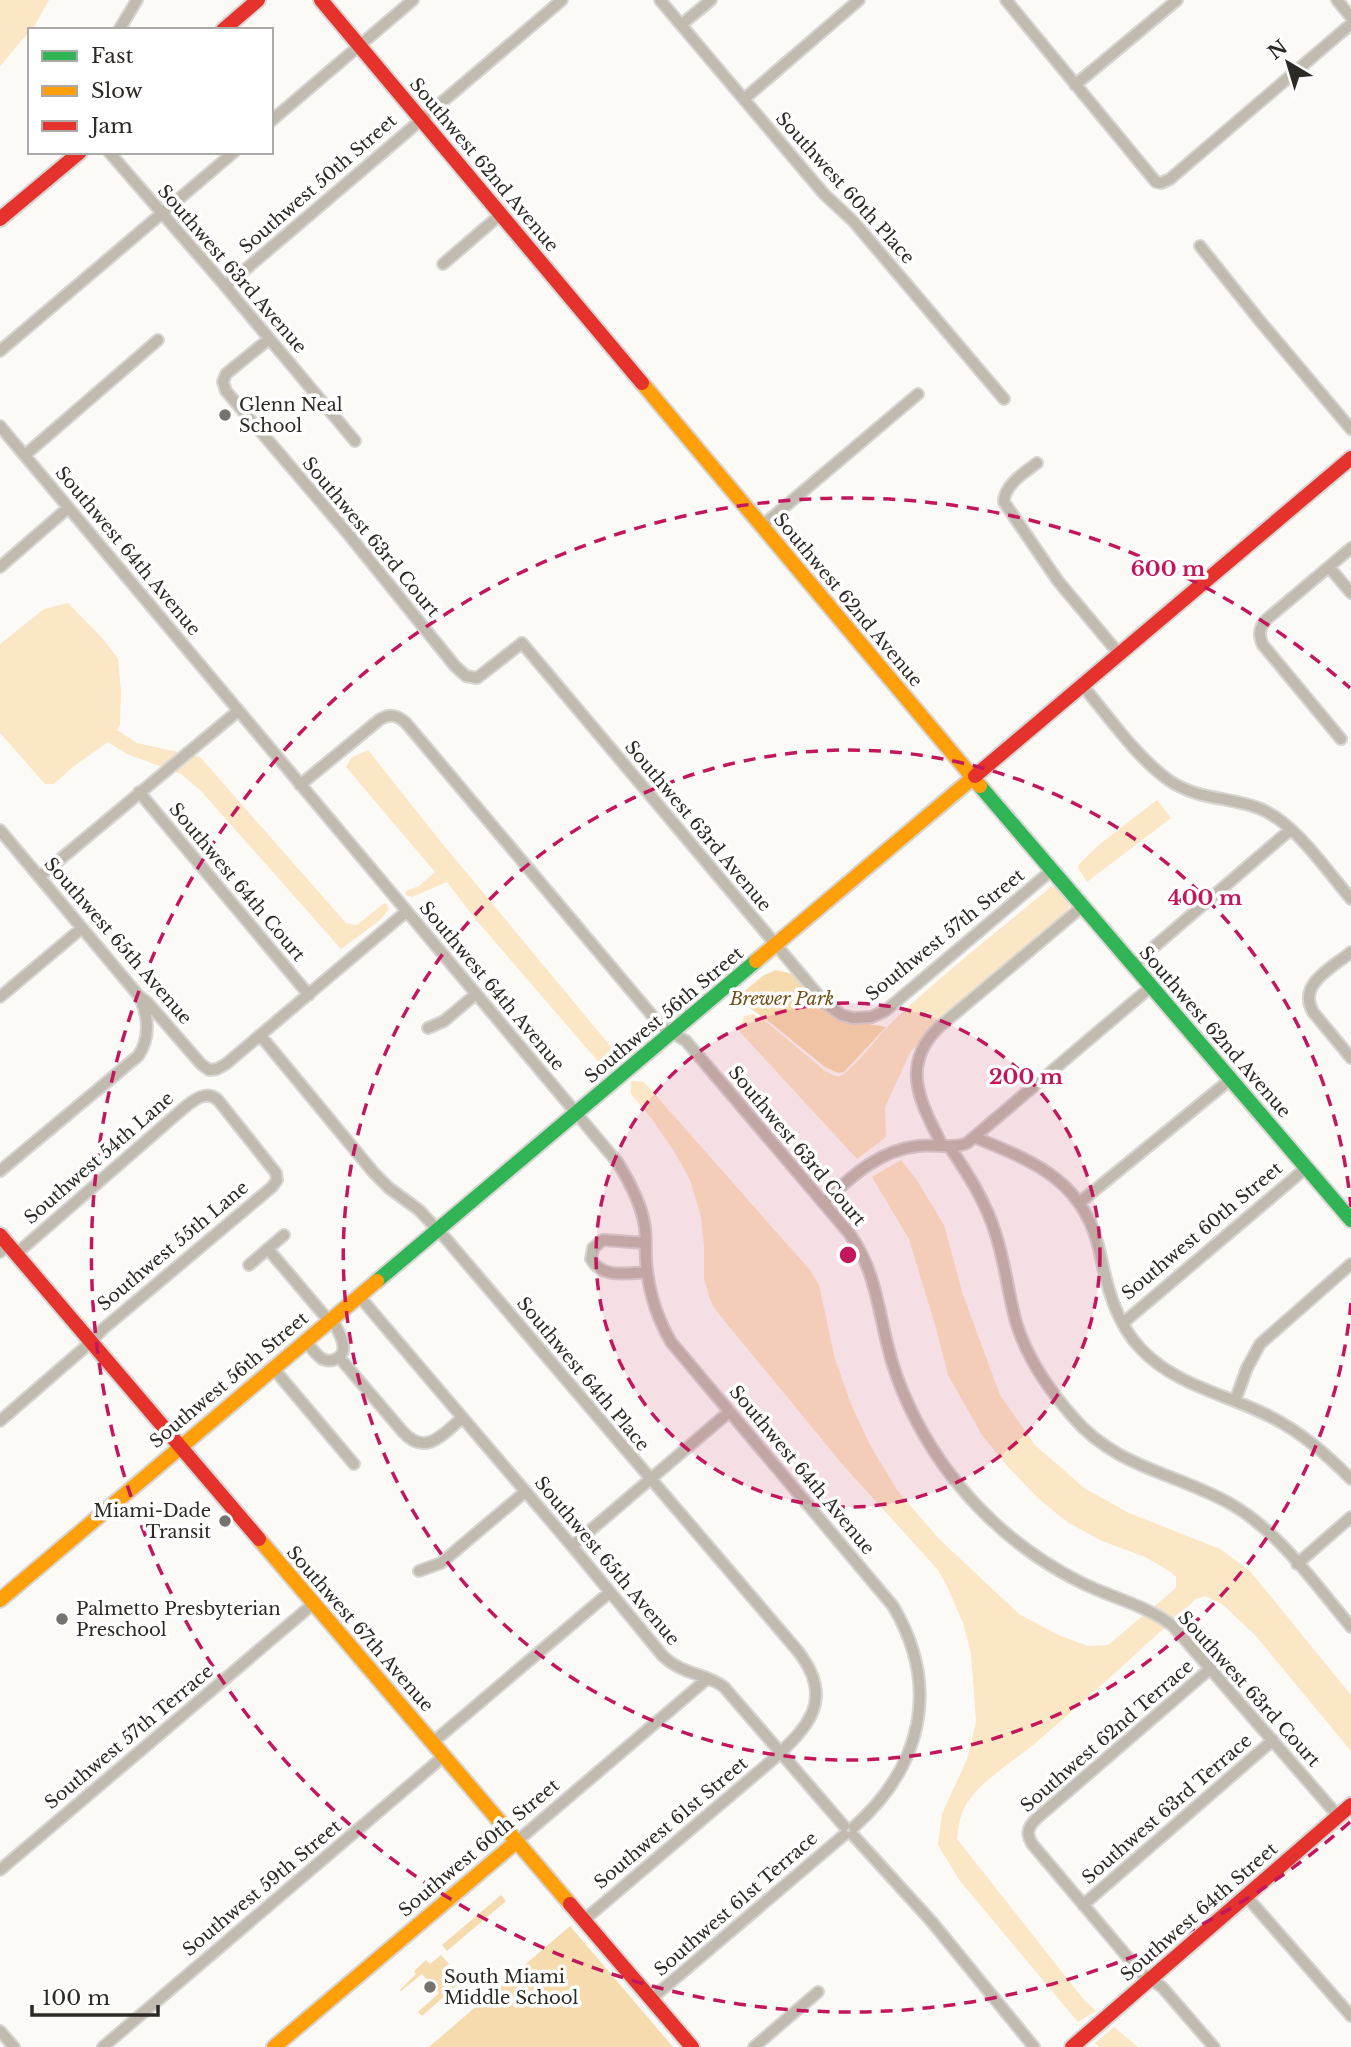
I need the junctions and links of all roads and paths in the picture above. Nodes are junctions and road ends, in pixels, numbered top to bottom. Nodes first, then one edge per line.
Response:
1 (138, 0) edge
2 (321, 0) edge
3 (414, 0) edge
4 (562, 0) edge
5 (660, 0) edge
6 (711, 0) edge
7 (859, 0) edge
8 (1006, 0) edge
9 (1177, 0) edge
10 (1337, 0) edge
11 (249, 3) edge
12 (1351, 17) edge
13 (1351, 24) edge
14 (681, 25) junction
15 (120, 28) edge
16 (225, 28) edge
17 (359, 46) junction
18 (1075, 85) junction
19 (744, 99) junction
20 (273, 119) edge
21 (421, 119) junction
22 (78, 154) edge
23 (111, 154) edge
24 (232, 154) edge
25 (162, 213) junction
26 (500, 215) junction
27 (0, 219) edge
28 (1200, 246) dead end
29 (443, 264) dead end
30 (226, 286) junction
31 (269, 339) junction
32 (158, 341) dead end
33 (0, 351) edge
34 (918, 394) dead end
35 (1004, 399) dead end
36 (0, 426) edge
37 (1351, 429) edge
38 (355, 441) dead end
39 (25, 456) junction
40 (1351, 458) edge
41 (1037, 463) dead end
42 (68, 508) junction
43 (762, 526) junction
44 (1351, 548) edge
45 (0, 566) edge
46 (1329, 567) junction
47 (1351, 593) edge
48 (522, 643) joint
49 (1120, 655) junction
50 (1083, 686) junction
51 (239, 711) junction
52 (1341, 739) dead end
53 (974, 779) junction
54 (300, 785) junction
55 (139, 792) junction
56 (0, 830) edge
57 (1290, 830) junction
58 (4, 844) edge
59 (1052, 870) junction
60 (39, 877) junction
61 (1351, 899) edge
62 (1083, 906) junction
63 (407, 911) junction
64 (82, 928) junction
65 (776, 946) junction
66 (1351, 952) edge
67 (1133, 965) junction
68 (1152, 986) junction
69 (476, 994) junction
70 (309, 995) junction
71 (139, 996) junction
72 (0, 997) edge
73 (858, 1019) joint
74 (428, 1028) dead end
75 (672, 1033) junction
76 (260, 1035) junction
77 (1351, 1058) edge
78 (1231, 1079) junction
79 (577, 1113) junction
80 (974, 1136) junction
81 (946, 1145) junction
82 (1306, 1168) junction
83 (0, 1171) edge
84 (277, 1177) joint
85 (824, 1202) junction
86 (1079, 1203) junction
87 (1351, 1220) edge
88 (438, 1230) junction
89 (284, 1236) dead end
90 (645, 1243) junction
91 (6, 1247) edge
92 (268, 1249) junction
93 (1351, 1264) edge
94 (249, 1265) dead end
95 (647, 1272) junction
96 (359, 1296) junction
97 (331, 1320) junction
98 (1123, 1323) junction
99 (306, 1341) junction
100 (90, 1342) junction
101 (339, 1357) junction
102 (273, 1368) junction
103 (1235, 1401) junction
104 (729, 1412) junction
105 (462, 1418) junction
106 (0, 1421) edge
107 (180, 1447) junction
108 (354, 1464) dead end
109 (1351, 1479) edge
110 (650, 1480) junction
111 (525, 1492) junction
112 (1351, 1517) edge
113 (572, 1546) junction
114 (1297, 1564) junction
115 (419, 1572) dead end
116 (610, 1592) junction
117 (0, 1600) edge
118 (313, 1604) junction
119 (1351, 1627) edge
120 (1211, 1668) junction
121 (707, 1679) junction
122 (1273, 1740) junction
123 (432, 1743) junction
124 (781, 1752) junction
125 (444, 1756) junction
126 (1351, 1805) edge
127 (1338, 1816) junction
128 (849, 1831) junction
129 (516, 1842) junction
130 (0, 1870) edge
131 (1246, 1896) junction
132 (1083, 1905) junction
133 (584, 1920) junction
134 (1151, 1979) junction
135 (818, 1992) dead end
136 (651, 1999) junction
137 (1351, 2016) edge
138 (0, 2031) edge
139 (14, 2047) edge
140 (103, 2047) edge
141 (274, 2047) edge
142 (692, 2047) edge
143 (754, 2047) edge
144 (1034, 2047) edge
145 (1072, 2047) edge
146 (1214, 2047) edge

1 - 15 street
2 - 17 main road, Southwest 62nd Avenue
3 - 17 street
4 - 21 street, Southwest 50th Street
5 - 14 street, Southwest 60th Place
6 - 14 street
7 - 19 street
8 - 18 street
9 - 18 street
10 - 12 street
11 - 16 main road
13 - 18 street
14 - 19 street, Southwest 60th Place
17 - 20 street
17 - 21 main road, Southwest 62nd Avenue
19 - 35 street, Southwest 60th Place
21 - 26 main road, Southwest 62nd Avenue
21 - 30 street, Southwest 50th Street
22 - 27 main road
23 - 25 street, Southwest 63rd Avenue
24 - 25 street
25 - 30 street, Southwest 63rd Avenue
25 - 33 street
26 - 29 street
26 - 43 main road, Southwest 62nd Avenue
28 - 37 street
30 - 31 street, Southwest 63rd Avenue
31 - 38 street, Southwest 63rd Avenue
31 - 48 street, Southwest 63rd Court
32 - 39 street
34 - 43 street
36 - 39 street, Southwest 64th Avenue
39 - 42 street, Southwest 64th Avenue
40 - 49 main road, Southwest 56th Street
41 - 49 street
42 - 45 street
42 - 51 street, Southwest 64th Avenue
43 - 53 main road, Southwest 62nd Avenue
44 - 46 street
46 - 47 street
46 - 52 street
48 - 65 street, Southwest 63rd Avenue
49 - 50 main road, Southwest 56th Street
50 - 53 main road, Southwest 56th Street
50 - 57 street
51 - 54 street, Southwest 64th Avenue
51 - 55 street
53 - 59 main road, Southwest 62nd Avenue
53 - 65 main road, Southwest 56th Street
54 - 63 street, Southwest 64th Avenue
54 - 75 street, Southwest 63rd Court
55 - 60 street
55 - 70 street, Southwest 64th Court
56 - 58 street, Southwest 65th Avenue
57 - 61 street
57 - 67 street
58 - 60 street, Southwest 65th Avenue
59 - 62 main road, Southwest 62nd Avenue
59 - 73 street, Southwest 57th Street
60 - 64 street, Southwest 65th Avenue
62 - 67 main road, Southwest 62nd Avenue
62 - 81 street
63 - 69 street, Southwest 64th Avenue
63 - 70 street
64 - 71 street, Southwest 65th Avenue
64 - 72 street
65 - 73 street, Southwest 63rd Avenue
65 - 75 main road, Southwest 56th Street
66 - 77 street
67 - 68 main road, Southwest 62nd Avenue
68 - 78 main road, Southwest 62nd Avenue
68 - 80 street
69 - 74 street
69 - 79 street, Southwest 64th Avenue
70 - 76 street
71 - 76 street, Southwest 65th Avenue
71 - 83 street
75 - 79 main road, Southwest 56th Street
75 - 85 street, Southwest 63rd Court
76 - 88 street, Southwest 64th Place
78 - 82 main road, Southwest 62nd Avenue
78 - 86 street
79 - 88 main road, Southwest 56th Street
79 - 90 street, Southwest 64th Avenue
80 - 81 street
80 - 86 street
81 - 85 street
81 - 114 street
82 - 87 main road, Southwest 62nd Avenue
82 - 98 street, Southwest 60th Street
84 - 91 street, Southwest 54th Lane
84 - 100 street, Southwest 55th Lane
85 - 120 street, Southwest 63rd Court
86 - 98 street
88 - 96 main road, Southwest 56th Street
88 - 110 street, Southwest 64th Place
89 - 92 street
90 - 95 street, Southwest 64th Avenue
90 - 95 street
91 - 100 main road, Southwest 67th Avenue
92 - 94 street
92 - 97 street
93 - 103 street
95 - 104 street, Southwest 64th Avenue
96 - 97 main road, Southwest 56th Street
96 - 105 street, Southwest 65th Avenue
97 - 99 main road, Southwest 56th Street
97 - 101 street
98 - 103 street
99 - 101 street
99 - 102 main road, Southwest 56th Street
100 - 106 street, Southwest 55th Lane
100 - 107 main road, Southwest 67th Avenue
101 - 105 street
102 - 107 main road, Southwest 56th Street
102 - 108 street
103 - 109 street
104 - 110 street
104 - 128 street, Southwest 64th Avenue
105 - 111 street, Southwest 65th Avenue
107 - 117 main road, Southwest 56th Street
107 - 118 main road, Southwest 67th Avenue
110 - 113 street
110 - 124 street, Southwest 64th Place
111 - 113 street, Southwest 65th Avenue
111 - 115 street
112 - 114 street
113 - 116 street, Southwest 65th Avenue
114 - 119 street
116 - 121 street, Southwest 65th Avenue
116 - 123 street
118 - 123 main road, Southwest 67th Avenue
118 - 130 street, Southwest 57th Terrace
120 - 122 street, Southwest 63rd Court
120 - 132 street, Southwest 62nd Terrace
121 - 124 street, Southwest 65th Avenue
121 - 129 street, Southwest 60th Street
122 - 127 street, Southwest 63rd Court
122 - 132 street, Southwest 63rd Terrace
123 - 125 main road, Southwest 67th Avenue
124 - 128 street, Southwest 65th Avenue
124 - 133 street, Southwest 61st Street
125 - 129 main road, Southwest 67th Avenue
125 - 140 street, Southwest 59th Street
126 - 127 main road, Southwest 64th Street
127 - 131 main road, Southwest 64th Street
128 - 136 street, Southwest 61st Terrace
128 - 144 street, Southwest 65th Avenue
129 - 133 main road, Southwest 67th Avenue
129 - 141 main road, Southwest 60th Street
131 - 134 main road, Southwest 64th Street
131 - 137 street
132 - 134 street
133 - 136 main road, Southwest 67th Avenue
134 - 145 main road, Southwest 64th Street
134 - 146 street
135 - 143 street
136 - 142 main road, Southwest 67th Avenue
138 - 139 street

